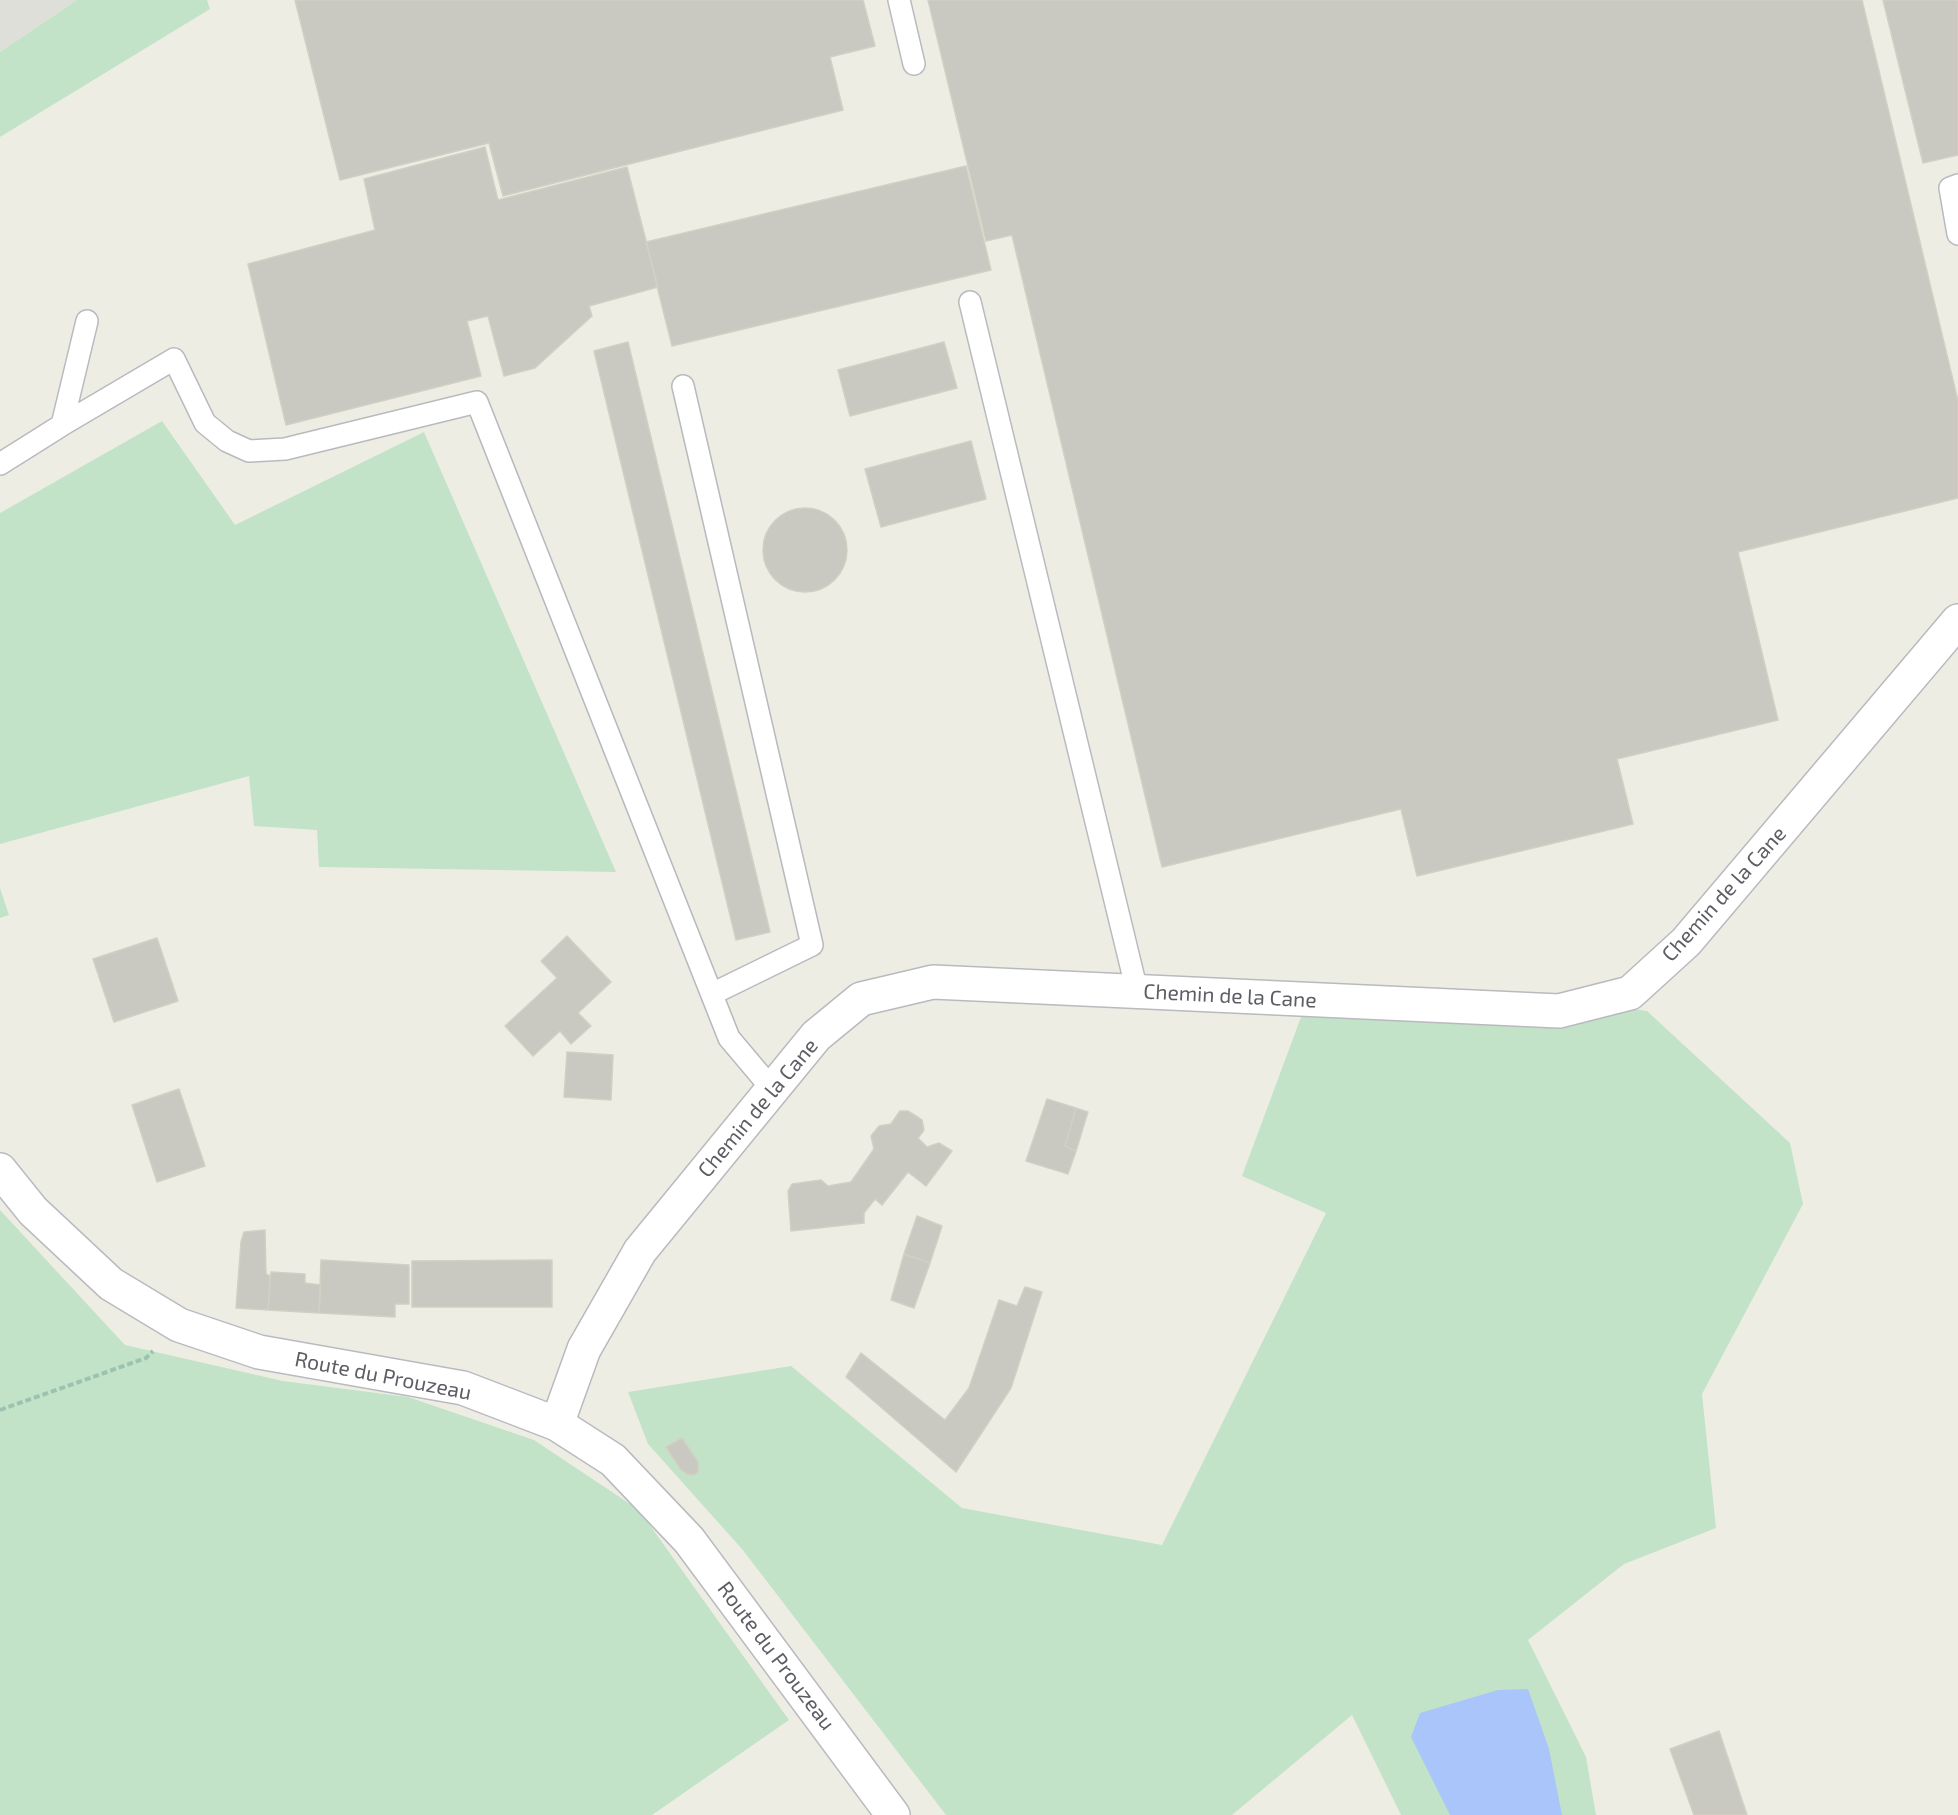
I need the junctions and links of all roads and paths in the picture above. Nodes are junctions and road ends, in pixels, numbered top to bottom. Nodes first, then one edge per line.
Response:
1 (899, 0) edge
2 (914, 64) dead end
3 (1958, 185) edge
4 (1958, 234) edge
5 (970, 302) dead end
6 (87, 321) dead end
7 (683, 386) dead end
8 (62, 425) junction
9 (0, 464) edge
10 (1958, 621) edge
11 (1137, 991) junction
12 (712, 994) junction
13 (772, 1089) junction
14 (0, 1170) edge
15 (179, 1325) junction
16 (0, 1410) edge
17 (557, 1424) junction
18 (893, 1815) edge

1 - 2 lane
3 - 4 lane
5 - 11 lane
6 - 8 lane
7 - 12 lane
8 - 9 lane
8 - 12 lane
10 - 11 street, Chemin de la Cane
11 - 13 street, Chemin de la Cane
12 - 13 lane
13 - 17 street, Chemin de la Cane
14 - 15 street, Route du Prouzeau
15 - 16 path
15 - 17 street, Route du Prouzeau
17 - 18 street, Route du Prouzeau

